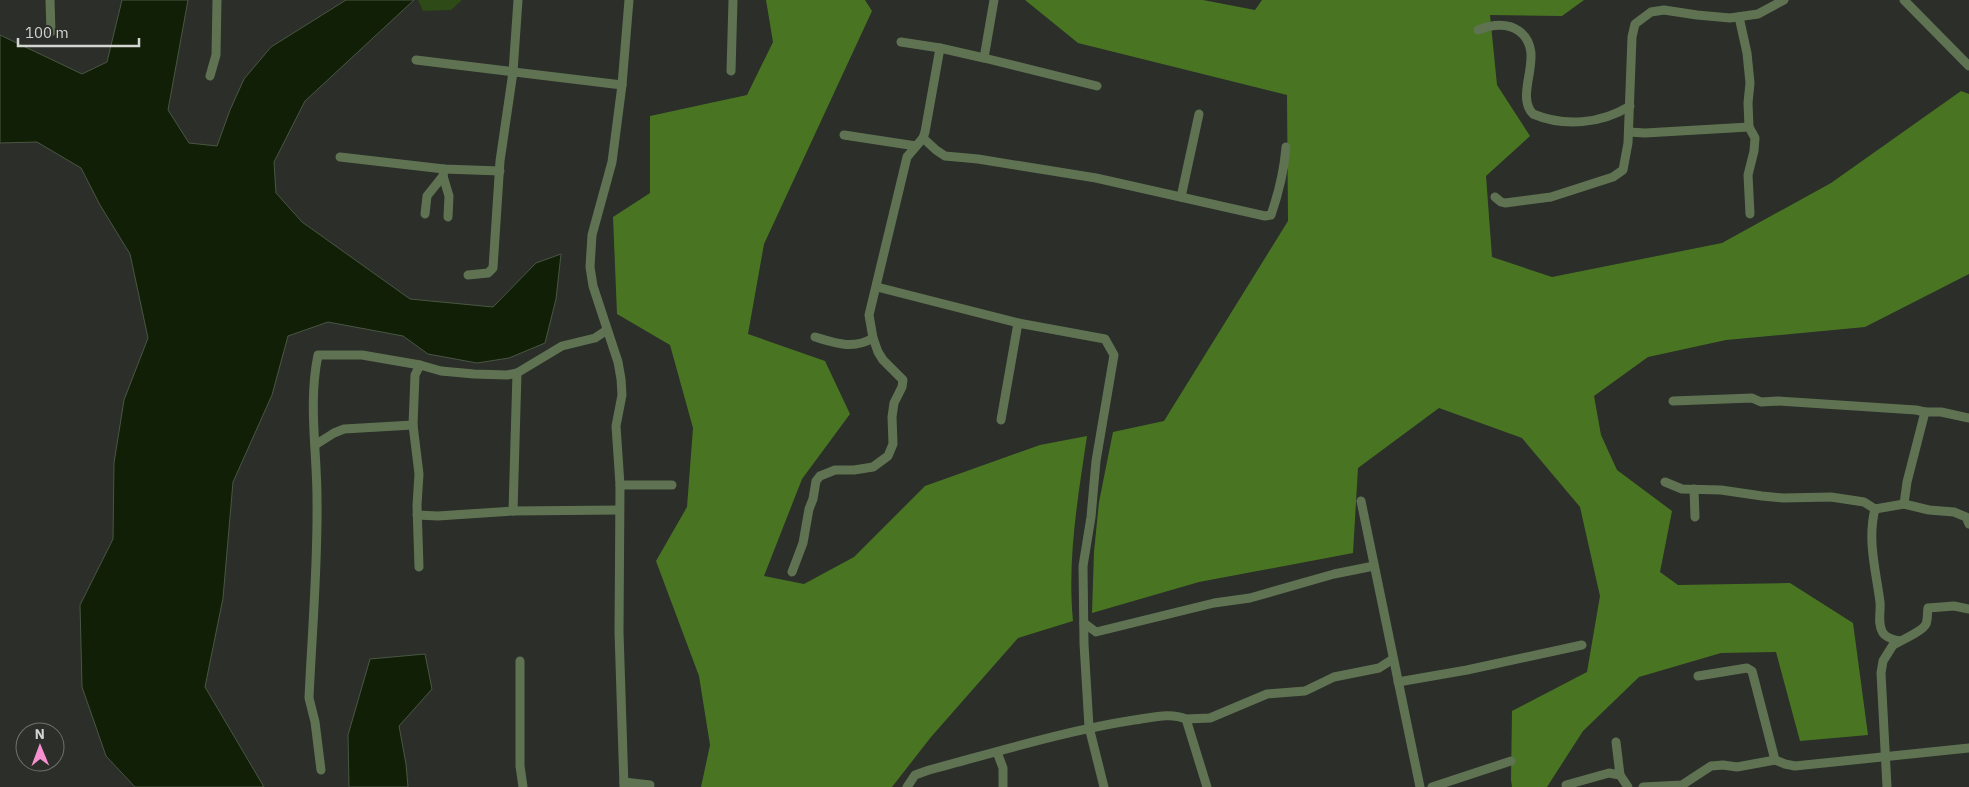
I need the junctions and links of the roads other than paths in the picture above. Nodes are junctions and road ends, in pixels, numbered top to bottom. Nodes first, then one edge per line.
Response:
1 (50, 0) edge
2 (217, 0) edge
3 (518, 0) edge
4 (629, 0) edge
5 (733, 0) edge
6 (994, 0) edge
7 (1784, 0) edge
8 (1904, 0) edge
9 (1739, 17) junction
10 (1478, 30) dead end
11 (52, 32) dead end
12 (901, 42) dead end
13 (940, 48) junction
14 (984, 58) junction
15 (416, 60) dead end
16 (1969, 66) edge
17 (731, 71) dead end
18 (513, 72) junction
19 (210, 76) dead end
20 (622, 85) junction
21 (1098, 86) dead end
22 (1630, 106) junction
23 (1199, 114) dead end
24 (1749, 126) junction
25 (1628, 132) junction
26 (844, 135) dead end
27 (923, 138) junction
28 (916, 146) junction
29 (1286, 147) dead end
30 (340, 157) dead end
31 (500, 171) junction
32 (443, 172) junction
33 (1181, 197) junction
34 (1495, 197) dead end
35 (425, 214) dead end
36 (1750, 214) dead end
37 (448, 217) dead end
38 (468, 275) dead end
39 (876, 287) junction
40 (1018, 323) junction
41 (607, 330) junction
42 (815, 337) dead end
43 (873, 338) junction
44 (420, 365) junction
45 (518, 373) junction
46 (1673, 401) dead end
47 (1924, 412) junction
48 (1969, 418) edge
49 (1001, 420) dead end
50 (413, 425) junction
51 (315, 445) junction
52 (1664, 482) dead end
53 (620, 485) junction
54 (672, 485) dead end
55 (1694, 489) junction
56 (1361, 501) dead end
57 (1904, 504) junction
58 (1875, 509) junction
59 (619, 510) junction
60 (513, 512) junction
61 (417, 515) junction
62 (1694, 517) dead end
63 (1968, 519) edge
64 (1374, 566) junction
65 (419, 567) dead end
66 (792, 572) dead end
67 (1969, 609) edge
68 (1084, 623) junction
69 (1900, 641) junction
70 (1582, 645) dead end
71 (1393, 659) junction
72 (520, 661) dead end
73 (1698, 676) dead end
74 (1398, 682) junction
75 (1186, 719) junction
76 (1089, 727) junction
77 (1616, 742) dead end
78 (1969, 748) edge
79 (996, 752) junction
80 (1885, 756) junction
81 (1775, 760) junction
82 (1511, 761) dead end
83 (321, 770) dead end
84 (1620, 775) junction
85 (624, 785) edge
86 (650, 785) dead end
87 (1566, 785) dead end
88 (523, 787) edge
89 (908, 787) edge
90 (1003, 787) edge
91 (1104, 787) edge
92 (1208, 787) edge
93 (1420, 787) edge
94 (1432, 787) edge
95 (1628, 787) edge
96 (1643, 787) edge
97 (1887, 787) edge

1 - 11 street
2 - 19 street
3 - 18 street
4 - 20 street
5 - 17 street
6 - 14 street
7 - 9 street
8 - 16 street
9 - 22 street
9 - 24 street
10 - 22 street
12 - 13 street
13 - 14 street
13 - 27 street
14 - 21 street
15 - 18 street
18 - 20 street
18 - 31 street
20 - 41 street
22 - 25 street
23 - 33 street
24 - 25 street
24 - 36 street
25 - 34 street
26 - 28 street
27 - 28 street
27 - 33 street
28 - 39 street
29 - 33 street
30 - 32 street
31 - 32 street
31 - 38 street
32 - 35 street
32 - 37 street
39 - 40 street
39 - 43 street
40 - 49 street
40 - 68 street
41 - 45 street
41 - 53 street
42 - 43 street
43 - 66 street
44 - 45 street
44 - 50 street
44 - 51 street
45 - 60 street
46 - 47 street
47 - 48 street
47 - 57 street
50 - 51 street
50 - 61 street
51 - 83 street
52 - 55 street
53 - 54 street
53 - 59 street
55 - 58 street
55 - 62 street
56 - 64 street
57 - 58 street
57 - 63 street
58 - 69 street
59 - 60 street
59 - 85 street
60 - 61 street
61 - 65 street
64 - 68 street
64 - 71 street
67 - 69 street
68 - 76 street
69 - 80 street
70 - 74 street
71 - 74 street
71 - 75 street
72 - 88 street
73 - 81 street
74 - 93 street
75 - 76 street
75 - 92 street
76 - 79 street
76 - 91 street
77 - 84 street
78 - 80 street
79 - 89 street
79 - 90 street
80 - 81 street
80 - 97 street
81 - 96 street
82 - 94 street
84 - 87 street
84 - 95 street
85 - 86 street

